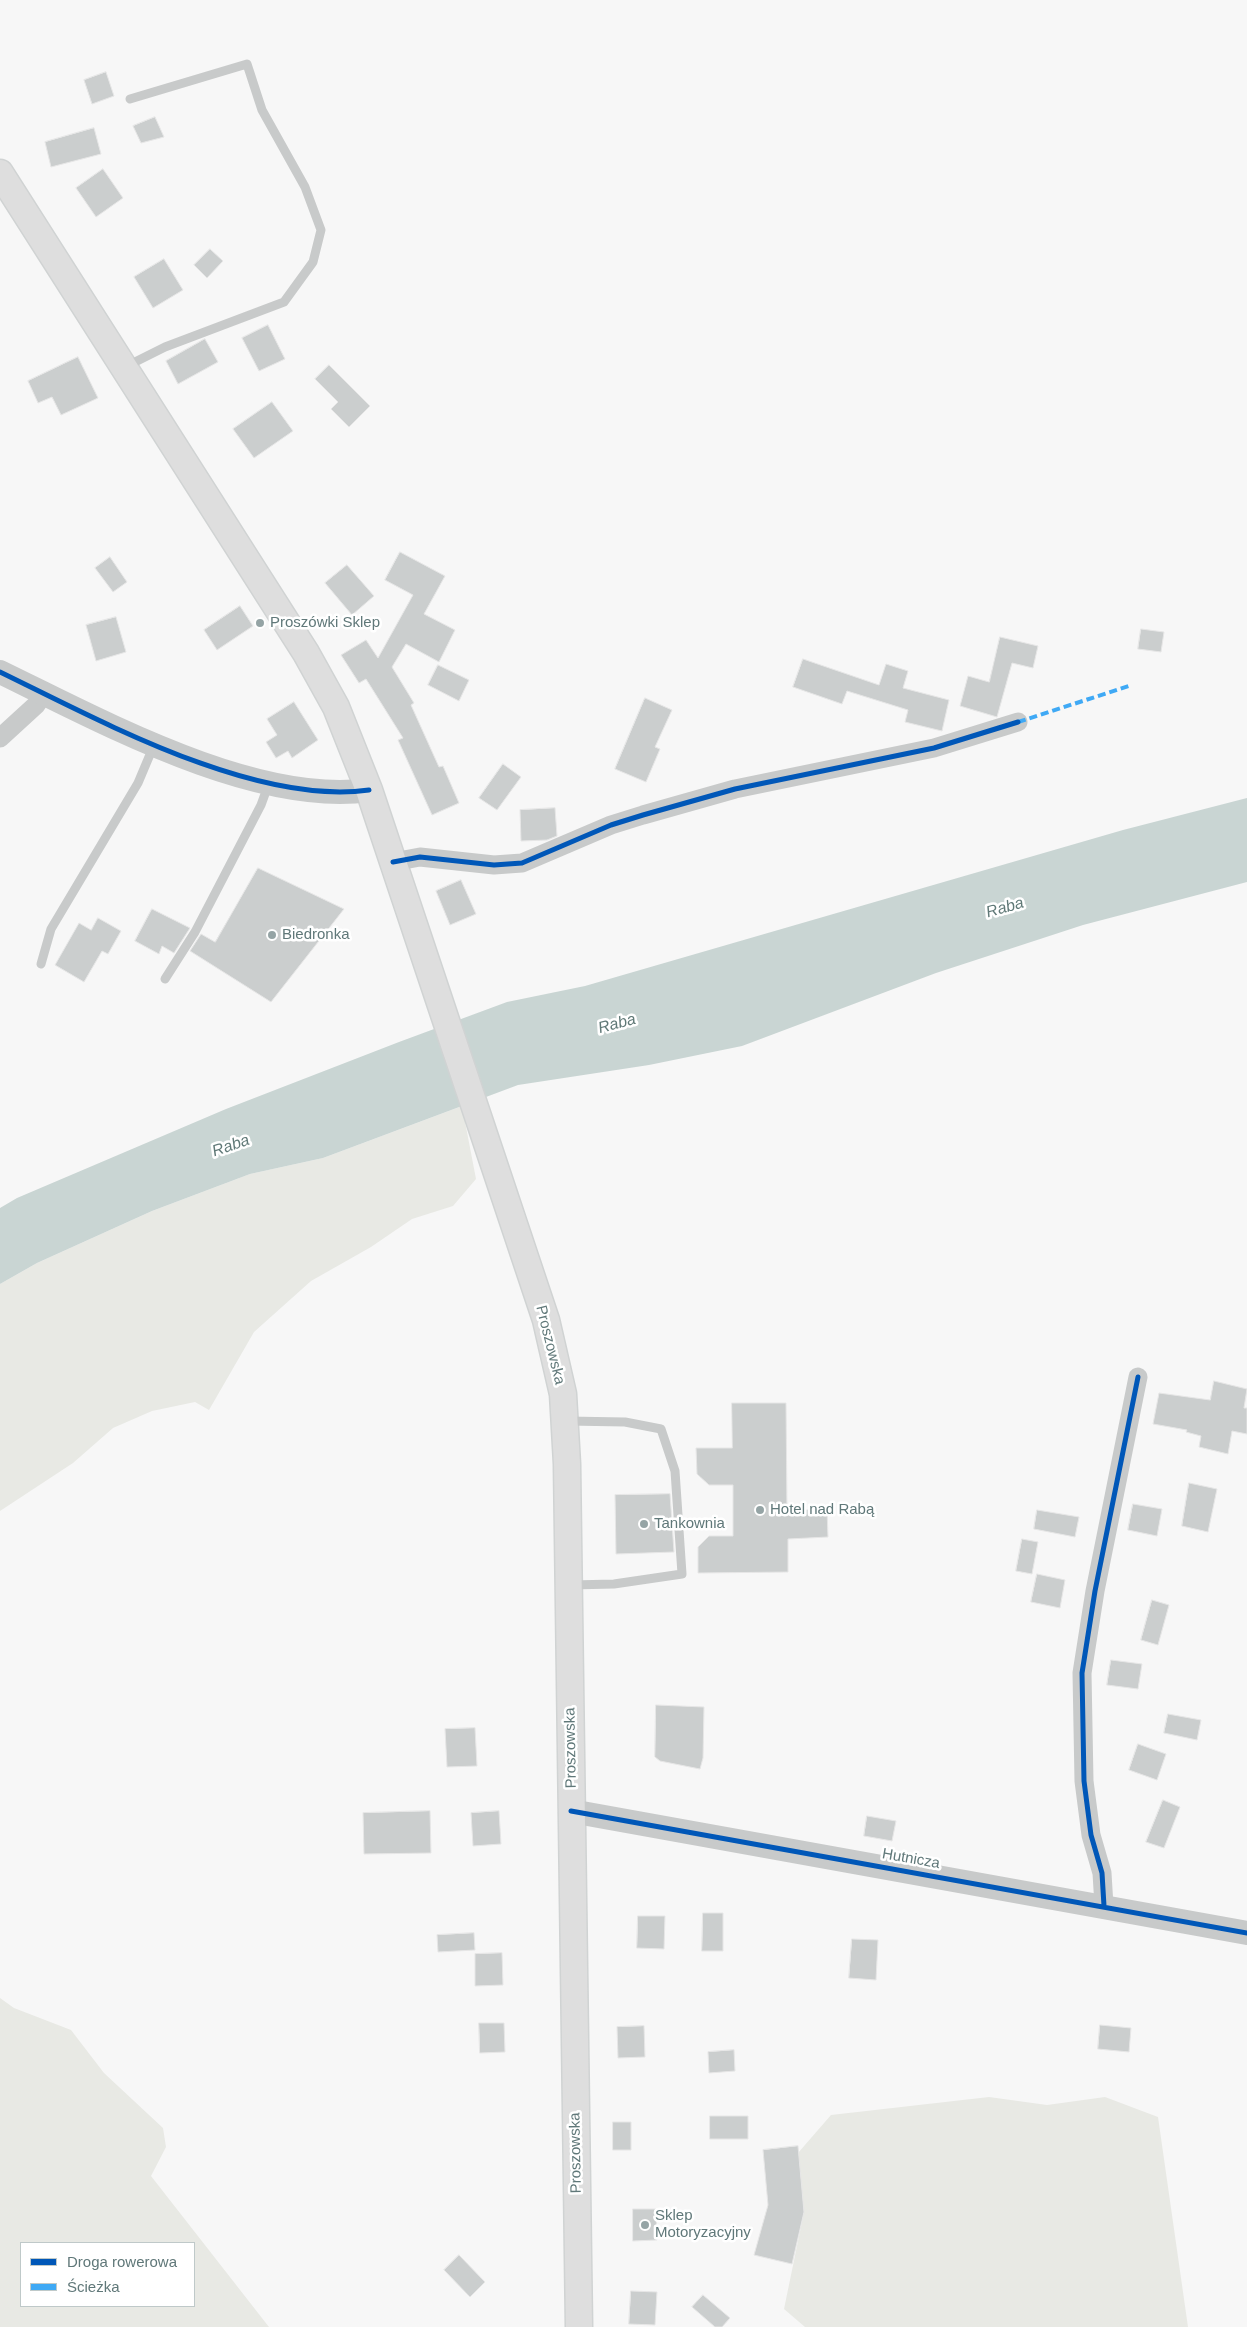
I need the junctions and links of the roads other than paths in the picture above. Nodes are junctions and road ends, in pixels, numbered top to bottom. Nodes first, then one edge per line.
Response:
1 (130, 99) dead end
2 (0, 173) edge
3 (124, 367) junction
4 (0, 672) edge
5 (44, 693) junction
6 (1018, 722) dead end
7 (0, 738) edge
8 (155, 744) junction
9 (270, 783) junction
10 (369, 790) junction
11 (393, 862) junction
12 (42, 964) dead end
13 (165, 979) dead end
14 (1138, 1378) dead end
15 (565, 1421) junction
16 (568, 1585) junction
17 (571, 1811) junction
18 (1104, 1906) junction
19 (1247, 1933) edge
20 (579, 2327) edge

1 - 3 lane
2 - 3 main road, Proszowska
3 - 10 main road, Proszowska
4 - 5 street
5 - 7 street
5 - 8 street
6 - 11 street
8 - 9 street
8 - 12 lane
9 - 10 street
9 - 13 lane
10 - 11 main road, Proszowska
11 - 15 main road, Proszowska
14 - 18 street
15 - 16 main road, Proszowska
15 - 16 lane
16 - 17 main road, Proszowska
17 - 18 street, Hutnicza
17 - 20 main road, Proszowska
18 - 19 street, Hutnicza

